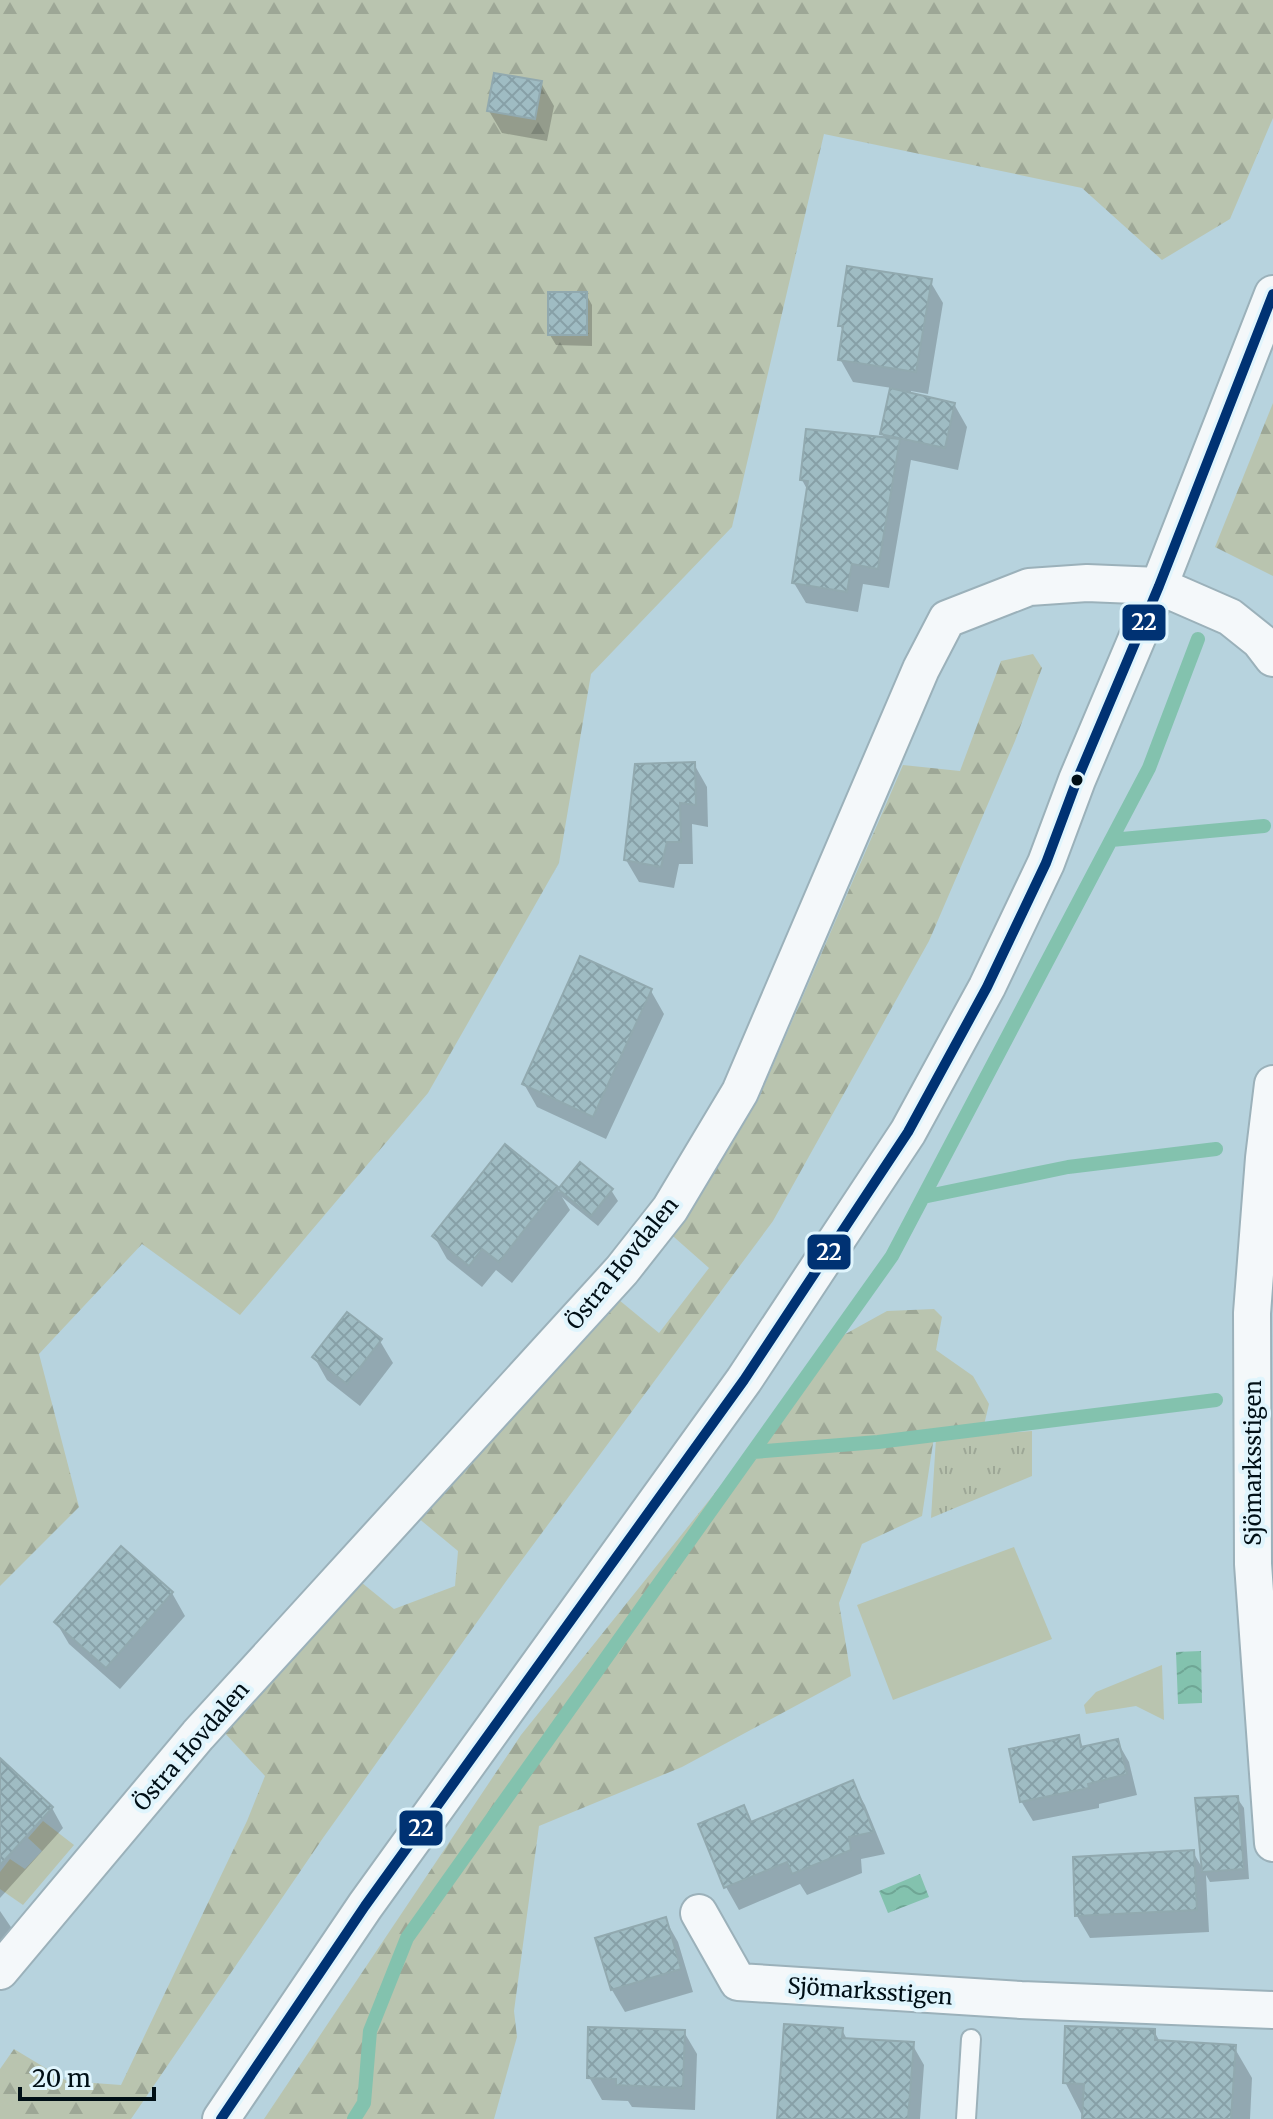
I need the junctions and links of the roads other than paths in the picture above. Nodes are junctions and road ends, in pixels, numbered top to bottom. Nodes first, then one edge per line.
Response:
1 (1273, 294) edge
2 (1159, 586) junction
3 (1269, 642) edge
4 (1273, 1084) edge
5 (1273, 1843) edge
6 (699, 1913) dead end
7 (0, 1971) edge
8 (1273, 2010) edge
9 (971, 2039) dead end
10 (221, 2119) edge
11 (966, 2119) edge

1 - 2 street
2 - 3 street
2 - 7 street, Östra Hovdalen
2 - 10 street
4 - 5 street, Sjömarksstigen
6 - 8 street, Sjömarksstigen
9 - 11 lane

